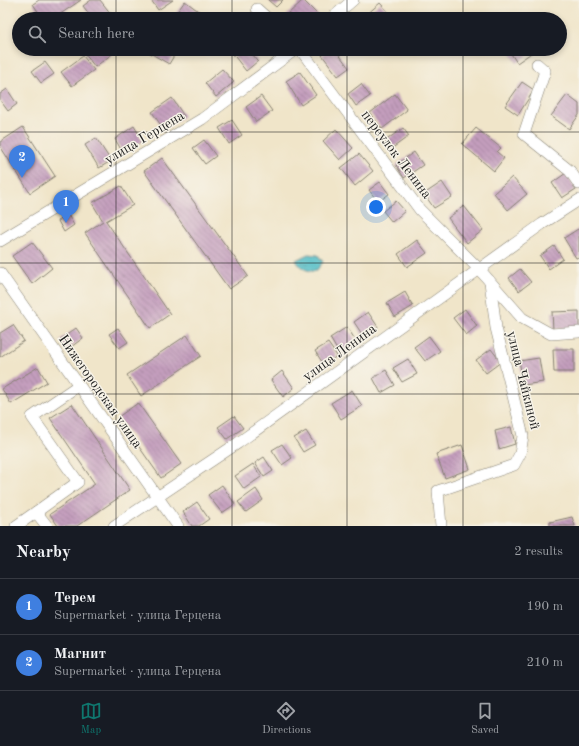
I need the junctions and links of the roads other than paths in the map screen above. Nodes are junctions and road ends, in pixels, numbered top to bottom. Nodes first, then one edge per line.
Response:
1 (353, 0) edge
2 (257, 8) dead end
3 (261, 12) edge
4 (339, 12) edge
5 (287, 56) edge
6 (305, 56) edge
7 (537, 64) dead end
8 (579, 184) edge
9 (579, 200) edge
10 (0, 241) edge
11 (479, 269) junction
12 (0, 273) edge
13 (490, 282) junction
14 (579, 332) edge
15 (79, 385) junction
16 (158, 497) junction
17 (36, 512) junction
18 (16, 526) edge
19 (47, 526) edge
20 (114, 526) edge
21 (178, 526) edge
22 (440, 526) edge

1 - 4 street
2 - 3 street
5 - 10 street, улица Герцена
6 - 11 street, переулок Ленина
7 - 8 street
9 - 11 street, улица Ленина
11 - 13 street, переулок Ленина
11 - 16 street, улица Ленина
12 - 15 street, Нижегородская улица
13 - 14 street, переулок Ленина
13 - 22 street, улица Чайкиной
15 - 16 street, Нижегородская улица
15 - 17 street
16 - 20 street, улица Ленина
16 - 21 street, Нижегородская улица
17 - 18 street
17 - 19 street

